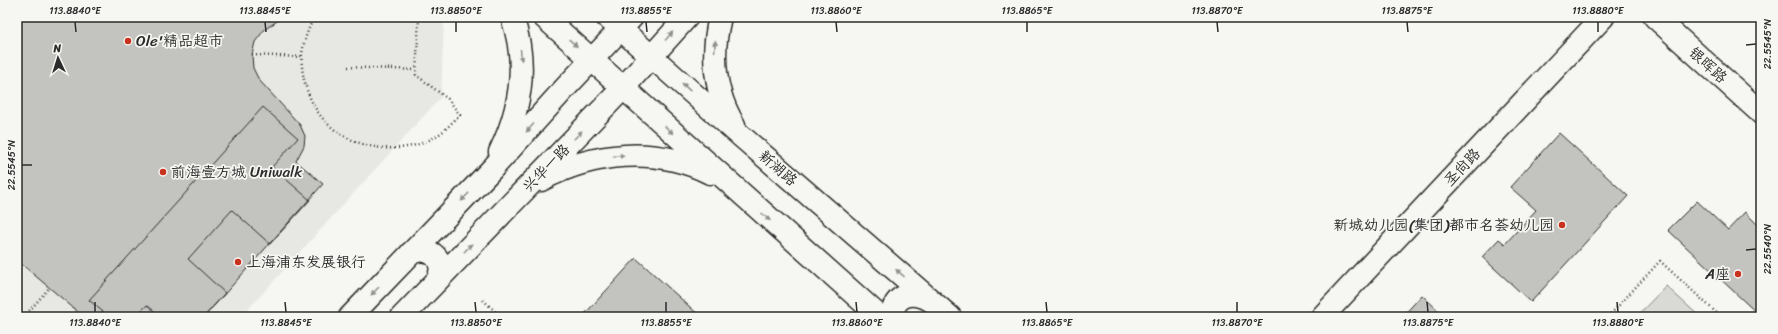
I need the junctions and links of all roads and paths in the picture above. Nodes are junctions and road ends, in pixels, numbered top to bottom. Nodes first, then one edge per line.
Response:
1 (314, 17) edge
2 (419, 17) edge
3 (512, 17) edge
4 (544, 17) edge
5 (687, 17) edge
6 (720, 17) edge
7 (1603, 17) edge
8 (1655, 17) edge
9 (620, 21) edge
10 (252, 55) dead end
11 (652, 56) junction
12 (302, 57) junction
13 (592, 60) junction
14 (348, 67) dead end
15 (415, 70) junction
16 (623, 88) junction
17 (1761, 113) edge
18 (741, 136) junction
19 (492, 169) junction
20 (726, 182) junction
21 (519, 195) junction
22 (411, 253) junction
23 (437, 281) junction
24 (50, 288) dead end
25 (483, 300) dead end
26 (930, 300) junction
27 (24, 317) edge
28 (350, 317) edge
29 (402, 317) edge
30 (501, 317) edge
31 (880, 317) edge
32 (892, 317) edge
33 (950, 317) edge
34 (1322, 317) edge
35 (1608, 317) edge
36 (1721, 317) edge

1 - 12 path
2 - 15 path
3 -> 19 main road
4 -> 13 main road
11 -> 5 main road, 兴华一路
18 -> 6 main road
7 - 34 main road, 圣尚路
8 - 17 main road, 银晖路
9 - 11 main road, 新湖路
9 - 13 main road
10 - 12 path
11 - 16 main road, 兴华一路
18 -> 11 main road, 新湖路
12 - 15 path
13 - 16 main road
13 -> 19 main road
14 - 15 path
16 -> 20 main road
21 -> 16 main road, 兴华一路
26 -> 18 main road, 新湖路
19 -> 22 main road
21 -> 20 main road
20 -> 31 main road
23 -> 21 main road, 兴华一路
22 - 23 main road
22 -> 28 main road
23 - 29 main road, 兴华一路
24 - 27 path
25 - 30 path
26 - 32 main road
26 - 33 main road, 新湖路
35 - 36 path

